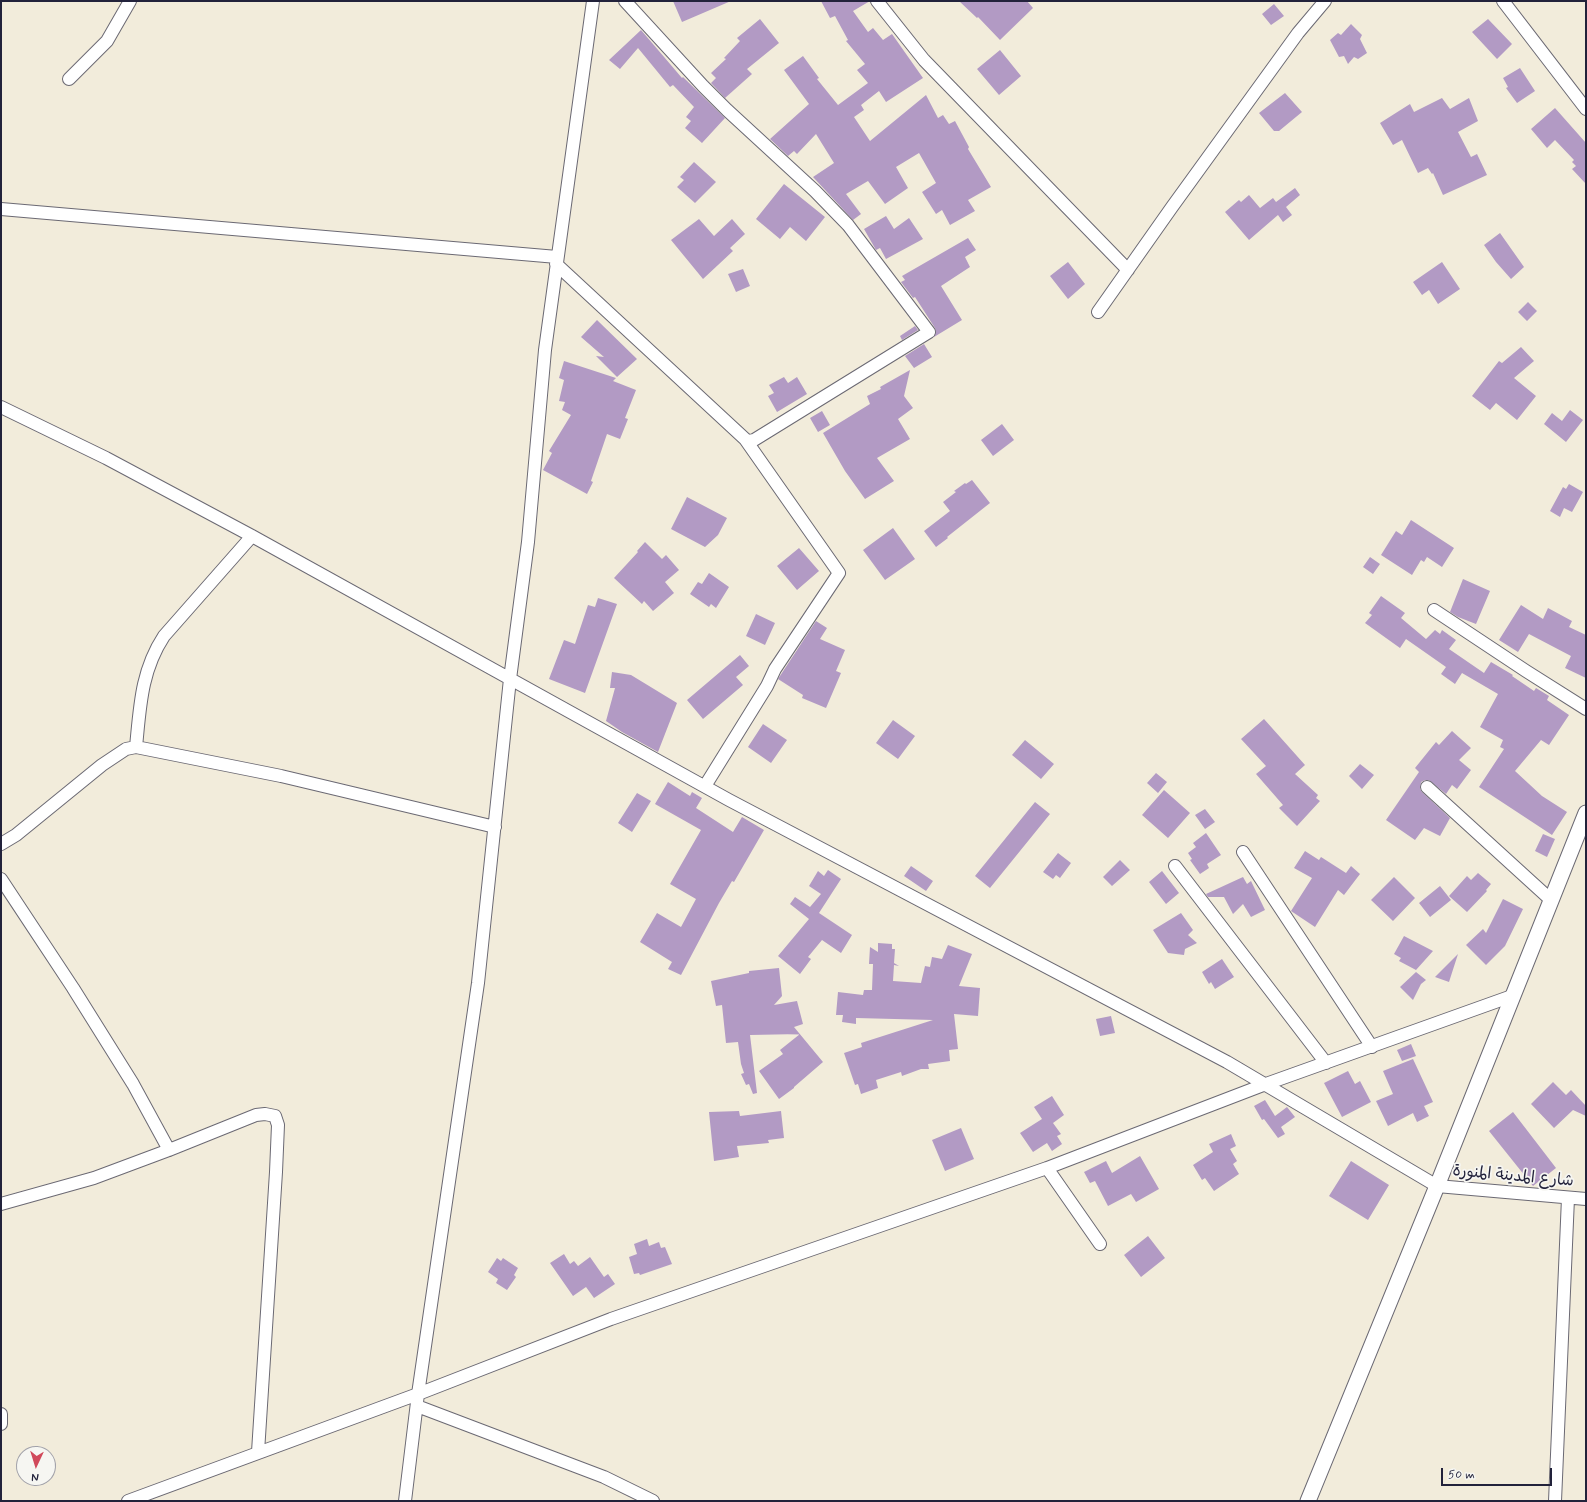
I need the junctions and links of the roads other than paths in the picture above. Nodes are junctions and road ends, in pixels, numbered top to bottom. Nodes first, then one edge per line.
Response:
1 (130, 1) edge
2 (593, 1) edge
3 (625, 1) edge
4 (877, 1) edge
5 (1325, 1) edge
6 (1502, 1) edge
7 (69, 79) dead end
8 (1586, 108) edge
9 (1, 209) edge
10 (557, 261) junction
11 (1128, 270) junction
12 (1098, 312) dead end
13 (1, 407) edge
14 (744, 439) junction
15 (252, 536) junction
16 (1434, 610) dead end
17 (510, 679) junction
18 (1586, 708) edge
19 (136, 748) junction
20 (705, 786) junction
21 (1427, 787) dead end
22 (1586, 813) edge
23 (495, 827) junction
24 (1, 844) edge
25 (1243, 852) dead end
26 (1175, 866) dead end
27 (1, 879) edge
28 (1551, 900) junction
29 (1512, 996) junction
30 (1372, 1047) junction
31 (1326, 1063) junction
32 (1266, 1084) junction
33 (169, 1150) junction
34 (1047, 1168) junction
35 (1437, 1186) junction
36 (1568, 1198) junction
37 (1586, 1199) edge
38 (1, 1204) edge
39 (1100, 1244) dead end
40 (417, 1400) junction
41 (1, 1414) edge
42 (1, 1424) edge
43 (258, 1452) junction
44 (128, 1501) edge
45 (405, 1501) edge
46 (652, 1501) edge
47 (1308, 1501) edge
48 (1555, 1501) edge

1 - 7 street
2 - 10 street
3 - 14 street
4 - 11 street
5 - 11 street
6 - 8 street
9 - 10 street
10 - 14 street
10 - 17 street
11 - 12 street
13 - 15 street
14 - 20 street
15 - 17 street
15 - 19 street
16 - 18 street
17 - 20 street
17 - 23 street
19 - 23 street
19 - 24 street
20 - 32 street
21 - 28 street
22 - 28 street
23 - 40 street
25 - 30 street
26 - 31 street
27 - 33 street
28 - 29 street
29 - 30 street
29 - 35 street
30 - 31 street
31 - 32 street
32 - 34 street
32 - 35 street
33 - 38 street
33 - 43 street
34 - 39 street
34 - 40 street
35 - 36 street, شارع المدينة المنورة
35 - 47 street
36 - 37 street, شارع المدينة المنورة
36 - 48 street
40 - 43 street
40 - 45 street
40 - 46 street
41 - 42 street
43 - 44 street

